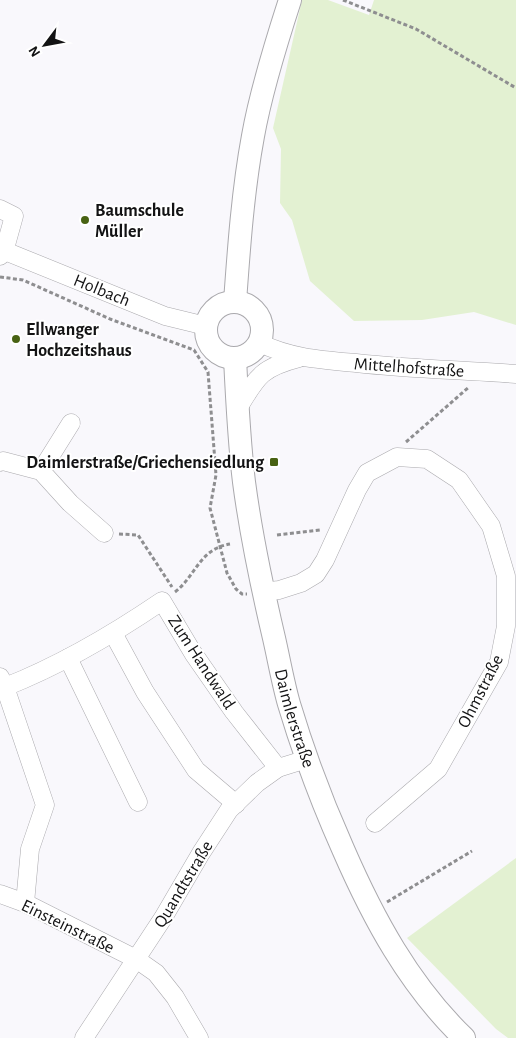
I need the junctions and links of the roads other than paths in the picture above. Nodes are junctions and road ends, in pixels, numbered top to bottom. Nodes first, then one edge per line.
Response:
1 (290, 0) edge
2 (0, 209) edge
3 (1, 252) edge
4 (234, 302) junction
5 (206, 326) junction
6 (260, 343) junction
7 (235, 358) junction
8 (302, 358) junction
9 (516, 374) edge
10 (237, 410) junction
11 (72, 423) dead end
12 (0, 462) edge
13 (41, 472) junction
14 (104, 533) road end
15 (263, 592) junction
16 (113, 633) junction
17 (68, 658) junction
18 (2, 682) edge
19 (307, 759) junction
20 (278, 768) junction
21 (138, 802) dead end
22 (236, 804) junction
23 (375, 823) dead end
24 (0, 894) edge
25 (25, 903) junction
26 (136, 959) junction
27 (84, 1038) edge
28 (199, 1038) edge
29 (464, 1038) edge

1 - 4 main road
2 - 3 street
3 - 5 street, Holbach
4 - 5 main road
4 - 6 main road
5 - 7 main road
6 - 7 main road
6 - 8 street, Mittelhofstraße
7 - 10 main road, Daimlerstraße
8 - 9 street, Mittelhofstraße
8 - 10 street, Mittelhofstraße
10 - 15 main road, Daimlerstraße
11 - 13 street
12 - 13 street
13 - 14 street
15 - 19 main road, Daimlerstraße
15 - 23 street, Ohmstraße
16 - 17 street, Zum Handwald
16 - 20 street, Zum Handwald
16 - 22 street
17 - 18 street, Zum Handwald
17 - 21 street
18 - 25 street
19 - 20 street, Quandtstraße
19 - 29 main road, Daimlerstraße
20 - 22 street, Quandtstraße
22 - 26 street, Quandtstraße
24 - 25 street, Einsteinstraße
25 - 26 street, Einsteinstraße
26 - 27 street, Quandtstraße
26 - 28 street, Einsteinstraße

